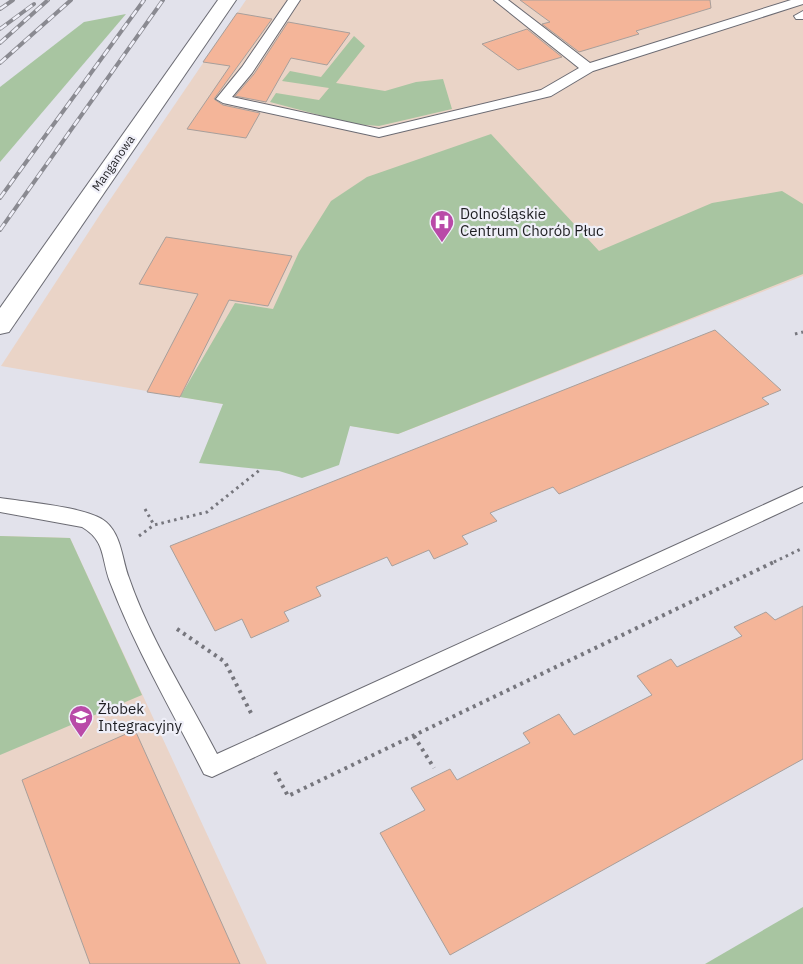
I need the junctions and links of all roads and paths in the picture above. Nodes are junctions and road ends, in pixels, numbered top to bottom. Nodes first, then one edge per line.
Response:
1 (227, 0) edge
2 (294, 0) edge
3 (500, 0) edge
4 (803, 0) edge
5 (588, 68) junction
6 (0, 326) edge
7 (803, 332) edge
8 (795, 334) dead end
9 (261, 469) dead end
10 (803, 494) edge
11 (0, 505) edge
12 (145, 509) dead end
13 (154, 525) junction
14 (134, 540) dead end
15 (803, 548) edge
16 (172, 621) dead end
17 (414, 736) junction
18 (263, 743) junction
19 (434, 768) dead end

1 - 6 street, Manganowa
2 - 5 lane
3 - 5 lane
4 - 5 lane
7 - 8 path
9 - 13 path
10 - 18 lane
11 - 18 lane
12 - 13 path
13 - 14 path
15 - 17 path
16 - 18 path
17 - 18 path
17 - 19 path

